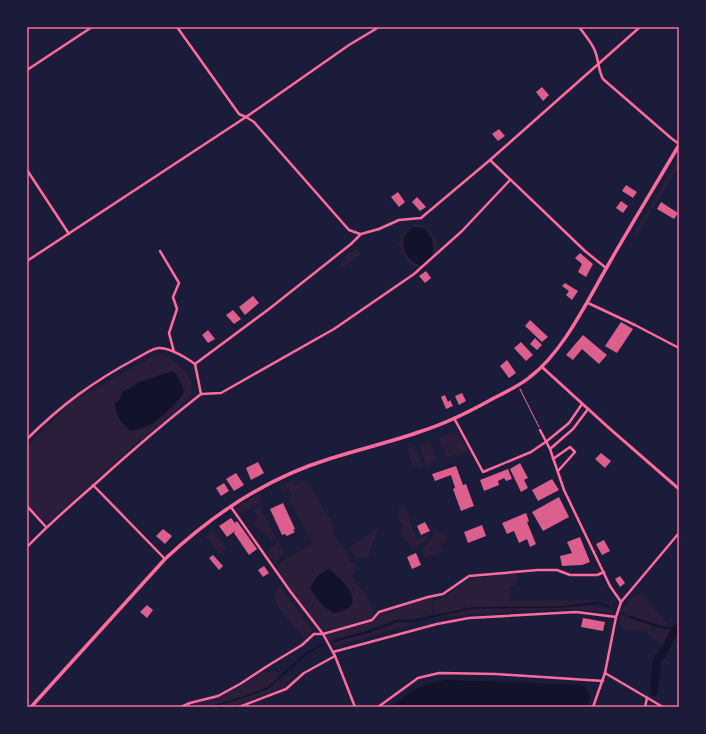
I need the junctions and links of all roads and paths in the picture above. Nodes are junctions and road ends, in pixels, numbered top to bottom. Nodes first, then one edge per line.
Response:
1 (92, 27) edge
2 (177, 27) edge
3 (379, 27) edge
4 (579, 27) edge
5 (640, 27) edge
6 (598, 64) junction
7 (27, 70) edge
8 (246, 117) junction
9 (679, 144) edge
10 (490, 160) junction
11 (27, 170) edge
12 (510, 180) junction
13 (69, 234) junction
14 (360, 234) junction
15 (160, 251) dead end
16 (27, 261) edge
17 (606, 268) junction
18 (588, 303) junction
19 (679, 348) edge
20 (174, 353) junction
21 (195, 364) junction
22 (542, 367) junction
23 (518, 385) junction
24 (201, 394) junction
25 (582, 404) junction
26 (588, 409) junction
27 (454, 418) junction
28 (540, 430) joint
29 (27, 439) edge
30 (547, 441) junction
31 (550, 449) junction
32 (554, 459) junction
33 (558, 471) junction
34 (93, 485) junction
35 (679, 489) edge
36 (27, 506) edge
37 (231, 506) junction
38 (46, 527) junction
39 (679, 533) edge
40 (27, 547) edge
41 (165, 559) junction
42 (604, 572) junction
43 (621, 602) junction
44 (616, 617) junction
45 (323, 634) junction
46 (333, 652) junction
47 (335, 656) junction
48 (605, 673) junction
49 (603, 681) junction
50 (647, 698) junction
51 (31, 707) edge
52 (181, 707) edge
53 (239, 707) edge
54 (355, 707) edge
55 (378, 707) edge
56 (594, 707) edge
57 (645, 707) edge
58 (662, 707) edge

1 - 7 street
2 - 8 street
3 - 8 street
4 - 6 street
5 - 6 street
6 - 9 street
6 - 10 street
8 - 13 street
8 - 14 street
9 - 17 main road
10 - 12 street
10 - 14 street
11 - 13 street
12 - 17 street
12 - 24 street
13 - 16 street
14 - 21 street
15 - 20 street
17 - 18 main road
18 - 19 street
18 - 22 main road
20 - 21 street
20 - 29 street
21 - 24 street
22 - 23 main road
22 - 25 street
23 - 27 main road
23 - 28 path
24 - 34 street
25 - 26 street
25 - 30 street
26 - 31 street
26 - 35 street
27 - 30 street
27 - 37 main road
28 - 30 street
30 - 31 street
31 - 32 street
32 - 33 street
32 - 33 street
33 - 42 street
34 - 38 street
34 - 41 street
36 - 38 street
37 - 41 main road
37 - 45 street
38 - 40 street
39 - 43 street
41 - 51 main road
42 - 43 street
42 - 45 street
43 - 44 street
44 - 46 street
44 - 48 street
45 - 46 street
45 - 52 street
46 - 47 street
47 - 53 street
47 - 54 street
48 - 49 street
48 - 50 street
49 - 55 street
49 - 56 street
50 - 57 street
50 - 58 street

